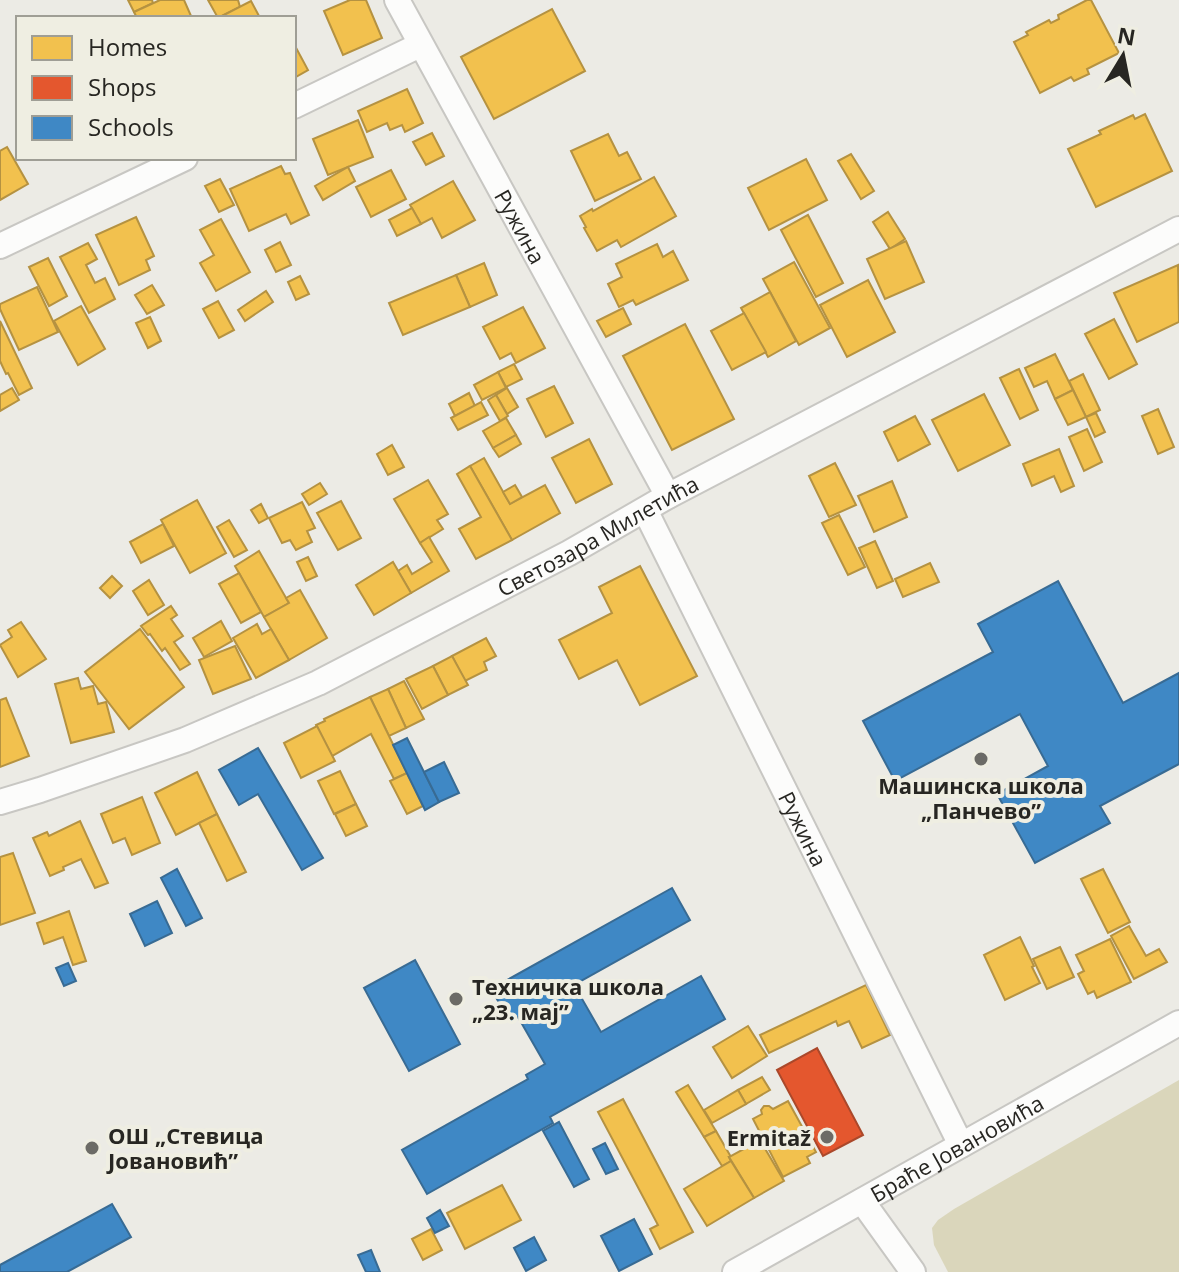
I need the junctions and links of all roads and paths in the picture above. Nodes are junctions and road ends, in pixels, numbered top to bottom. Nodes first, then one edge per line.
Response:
1 (397, 0) edge
2 (420, 45) junction
3 (296, 105) edge
4 (181, 160) edge
5 (1179, 229) edge
6 (0, 246) edge
7 (668, 496) junction
8 (645, 510) junction
9 (0, 802) edge
10 (1179, 1023) edge
11 (961, 1145) junction
12 (862, 1201) junction
13 (735, 1272) edge
14 (913, 1272) edge

1 - 2 street, Ружина
2 - 3 street
2 - 7 street, Ружина
4 - 6 street
5 - 7 street, Светозара Милетића
7 - 8 street, Светозара Милетића
8 - 9 street, Светозара Милетића
8 - 11 street, Ружина
10 - 11 street, Браће Јовановића
11 - 12 street, Браће Јовановића
12 - 13 street, Браће Јовановића
12 - 14 street

